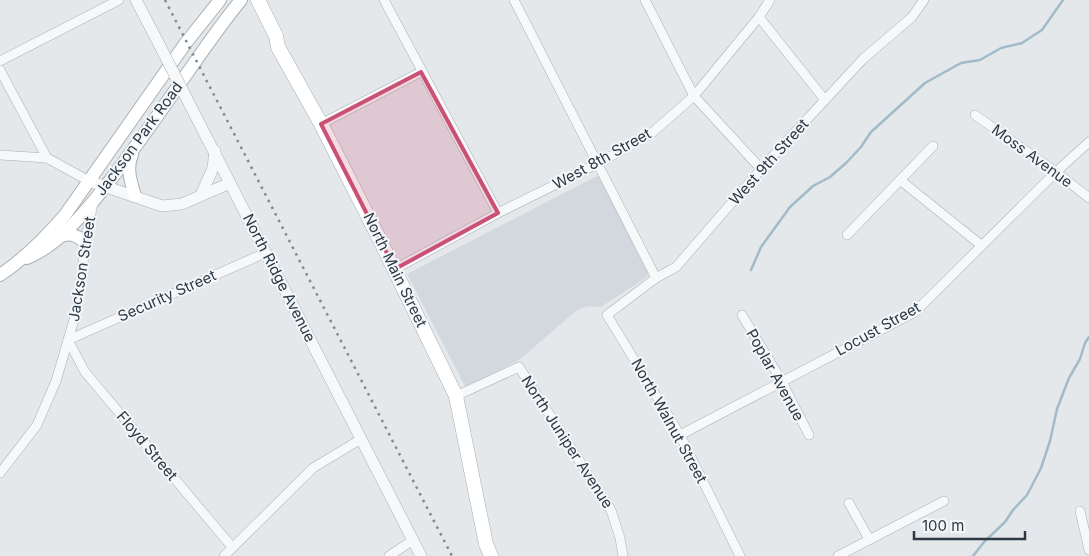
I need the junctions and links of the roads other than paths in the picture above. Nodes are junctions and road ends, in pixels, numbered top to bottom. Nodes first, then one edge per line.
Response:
1 (119, 0) edge
2 (136, 0) edge
3 (220, 0) edge
4 (241, 0) edge
5 (248, 0) edge
6 (258, 0) edge
7 (384, 0) edge
8 (514, 0) edge
9 (645, 0) edge
10 (770, 0) edge
11 (924, 0) edge
12 (759, 17) junction
13 (278, 47) junction
14 (0, 61) edge
15 (0, 70) edge
16 (421, 72) junction
17 (694, 96) junction
18 (825, 100) junction
19 (975, 115) dead end
20 (321, 124) junction
21 (1089, 142) edge
22 (933, 146) dead end
23 (135, 148) junction
24 (215, 151) junction
25 (0, 155) edge
26 (47, 158) junction
27 (599, 163) junction
28 (762, 169) junction
29 (1056, 172) junction
30 (900, 180) junction
31 (89, 181) junction
32 (230, 183) junction
33 (106, 186) junction
34 (201, 195) junction
35 (135, 196) junction
36 (97, 197) junction
37 (1089, 198) edge
38 (498, 213) junction
39 (847, 235) dead end
40 (57, 238) junction
41 (86, 244) junction
42 (981, 245) junction
43 (265, 253) junction
44 (21, 260) junction
45 (395, 269) junction
46 (0, 275) edge
47 (656, 278) junction
48 (607, 315) joint
49 (742, 315) dead end
50 (68, 340) junction
51 (781, 380) junction
52 (456, 396) junction
53 (680, 435) junction
54 (808, 435) dead end
55 (361, 439) junction
56 (0, 473) edge
57 (944, 501) dead end
58 (849, 503) dead end
59 (1080, 511) dead end
60 (869, 539) junction
61 (413, 540) junction
62 (232, 547) junction
63 (1089, 550) edge
64 (224, 556) edge
65 (389, 556) edge
66 (421, 556) edge
67 (491, 556) edge
68 (623, 556) edge
69 (740, 556) edge
70 (838, 556) edge

1 - 14 street
2 - 24 street, North Ridge Avenue, bridge
3 - 31 main road, Jackson Park Road
4 - 23 main road, Jackson Park Road
5 - 13 main road
6 - 13 main road, North Main Street
7 - 16 street
8 - 27 street
9 - 17 street
10 - 12 street, West 8th Street
11 - 18 street, West 9th Street
12 - 17 street, West 8th Street
12 - 18 street
13 - 20 main road, North Main Street
15 - 26 street
16 - 20 street
16 - 38 street
17 - 27 street, West 8th Street
17 - 28 street
18 - 28 street, West 9th Street
19 - 29 street, Moss Avenue
20 - 45 main road, North Main Street
21 - 29 street, Locust Street
22 - 30 street
23 - 33 main road, Jackson Park Road
23 - 35 main road
24 - 32 street, North Ridge Avenue
24 - 34 street
25 - 26 street
26 - 31 street
27 - 38 street, West 8th Street
27 - 47 street
28 - 47 street, West 9th Street
29 - 37 street, Moss Avenue
29 - 42 street, Locust Street
30 - 39 street
30 - 42 street
31 - 33 street
31 - 44 main road, Jackson Park Road
32 - 34 street
32 - 43 street, North Ridge Avenue
33 - 35 street
33 - 36 main road, Jackson Park Road
34 - 35 street
36 - 40 main road, Jackson Park Road
36 - 41 street, Jackson Street
38 - 45 street, West 8th Street
40 - 41 main road
40 - 44 main road, Jackson Park Road
41 - 50 street, Jackson Street
42 - 51 street, Locust Street
43 - 50 street, Security Street
43 - 55 street, North Ridge Avenue
44 - 46 main road, Jackson Park Road
45 - 52 main road, North Main Street
47 - 48 street, West 9th Street
48 - 53 street, North Walnut Street
49 - 51 street, Poplar Avenue
50 - 56 street, Jackson Street
50 - 62 street, Floyd Street
51 - 53 street, Locust Street
51 - 54 street, Poplar Avenue
52 - 67 main road, North Main Street
52 - 68 street, North Juniper Avenue
53 - 69 street, North Walnut Street
55 - 61 street, North Ridge Avenue
55 - 62 street
57 - 60 street
58 - 60 street
59 - 63 street
60 - 70 street
61 - 65 street
61 - 66 street, North Ridge Avenue
62 - 64 street

